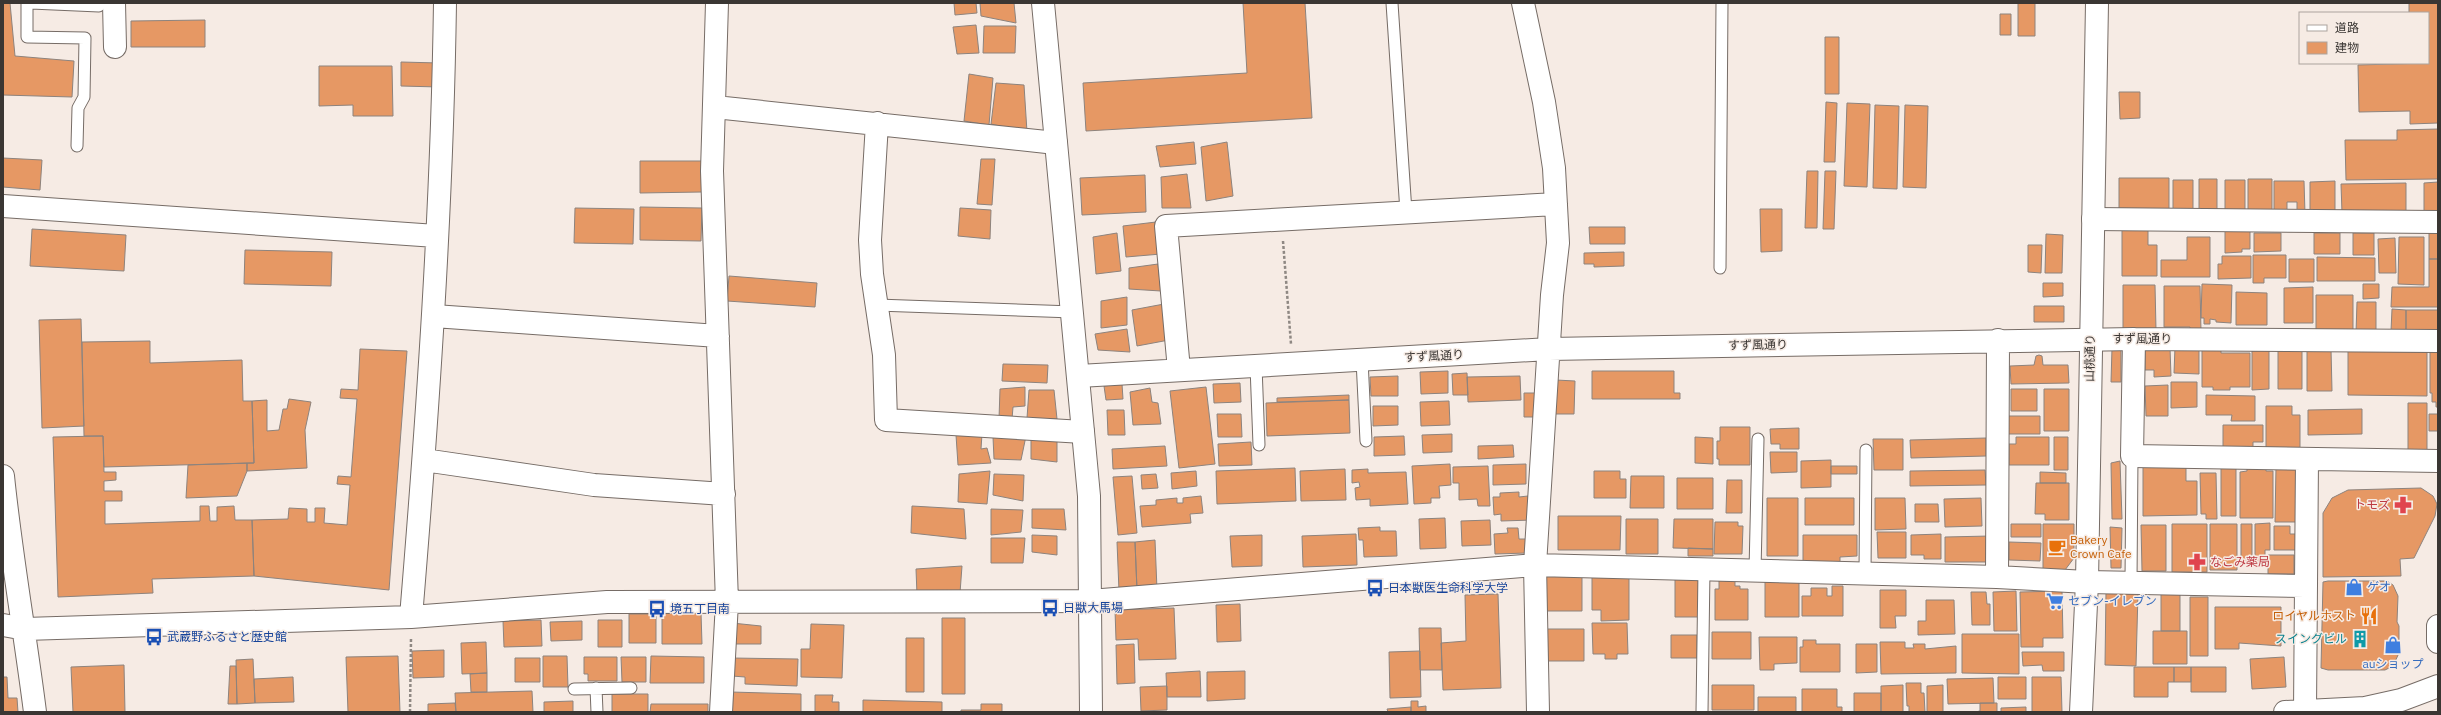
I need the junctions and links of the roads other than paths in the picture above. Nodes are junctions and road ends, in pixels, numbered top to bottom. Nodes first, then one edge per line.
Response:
1 (27, 3) edge
2 (31, 3) edge
3 (445, 3) edge
4 (717, 3) edge
5 (1043, 3) edge
6 (1392, 3) edge
7 (1523, 3) edge
8 (1722, 3) edge
9 (2097, 3) edge
10 (107, 4) edge
11 (115, 47) dead end
12 (715, 107) junction
13 (878, 123) junction
14 (1056, 143) junction
15 (77, 146) dead end
16 (1556, 204) junction
17 (3, 206) edge
18 (1406, 212) junction
19 (2093, 219) junction
20 (2438, 222) edge
21 (436, 236) junction
22 (1720, 268) dead end
23 (878, 305) junction
24 (1073, 312) junction
25 (434, 316) junction
26 (718, 336) junction
27 (2134, 338) junction
28 (2090, 339) junction
29 (1998, 340) junction
30 (2438, 341) edge
31 (1549, 350) junction
32 (1362, 360) junction
33 (1256, 366) junction
34 (1179, 370) junction
35 (1079, 376) junction
36 (1083, 432) junction
37 (1758, 439) dead end
38 (1366, 441) dead end
39 (1259, 445) dead end
40 (1866, 450) dead end
41 (2132, 456) junction
42 (2307, 459) junction
43 (424, 460) junction
44 (2438, 462) edge
45 (3, 476) edge
46 (724, 494) junction
47 (5, 518) edge
48 (1535, 565) junction
49 (1704, 570) junction
50 (1755, 571) junction
51 (1865, 573) junction
52 (1997, 577) junction
53 (2087, 582) junction
54 (2131, 582) junction
55 (2305, 586) junction
56 (1090, 601) junction
57 (727, 602) junction
58 (411, 617) junction
59 (3, 625) edge
60 (2438, 626) edge
61 (25, 629) junction
62 (2438, 642) edge
63 (2438, 686) edge
64 (596, 688) junction
65 (631, 688) dead end
66 (574, 689) dead end
67 (34, 712) edge
68 (597, 712) edge
69 (721, 712) edge
70 (1091, 712) edge
71 (1538, 712) edge
72 (1702, 712) edge
73 (2081, 712) edge
74 (2295, 712) edge

1 - 15 lane
2 - 10 lane
3 - 21 street
4 - 12 street
5 - 14 street
6 - 18 lane
7 - 16 street
8 - 22 lane
9 - 19 street, 山桃通り
10 - 11 street
12 - 13 street
12 - 26 street
13 - 14 street
13 - 23 street
14 - 24 street
16 - 18 street
16 - 31 street
17 - 21 street
18 - 34 street
19 - 20 street
19 - 28 street, 山桃通り
21 - 25 street
23 - 24 lane
23 - 36 street
24 - 35 street
25 - 26 street
25 - 43 street
26 - 46 street
27 - 28 street, すず風通り
27 - 30 street, すず風通り
27 - 41 street
28 - 29 street, すず風通り
28 - 53 street, 山桃通り
29 - 31 street, すず風通り
29 - 52 street
31 - 32 street, すず風通り
31 - 48 street
32 - 33 street, すず風通り
32 - 38 lane
33 - 34 street, すず風通り
33 - 39 lane
34 - 35 street, すず風通り
35 - 36 street
36 - 56 street
37 - 50 lane
40 - 51 lane
41 - 42 street
41 - 54 lane
42 - 44 street
42 - 55 street
43 - 46 street
43 - 58 street
45 - 47 street
46 - 57 street
47 - 61 street
48 - 49 street
48 - 56 street
48 - 71 street
49 - 50 street
49 - 72 lane
50 - 51 street
51 - 52 street
52 - 53 street
53 - 54 street
53 - 73 street, 山桃通り
54 - 55 street
55 - 74 street
56 - 57 street
56 - 70 street
57 - 58 street
57 - 69 street
58 - 61 street
59 - 61 street
60 - 62 street
61 - 67 street
63 - 74 street
64 - 65 lane
64 - 66 lane
64 - 68 lane

